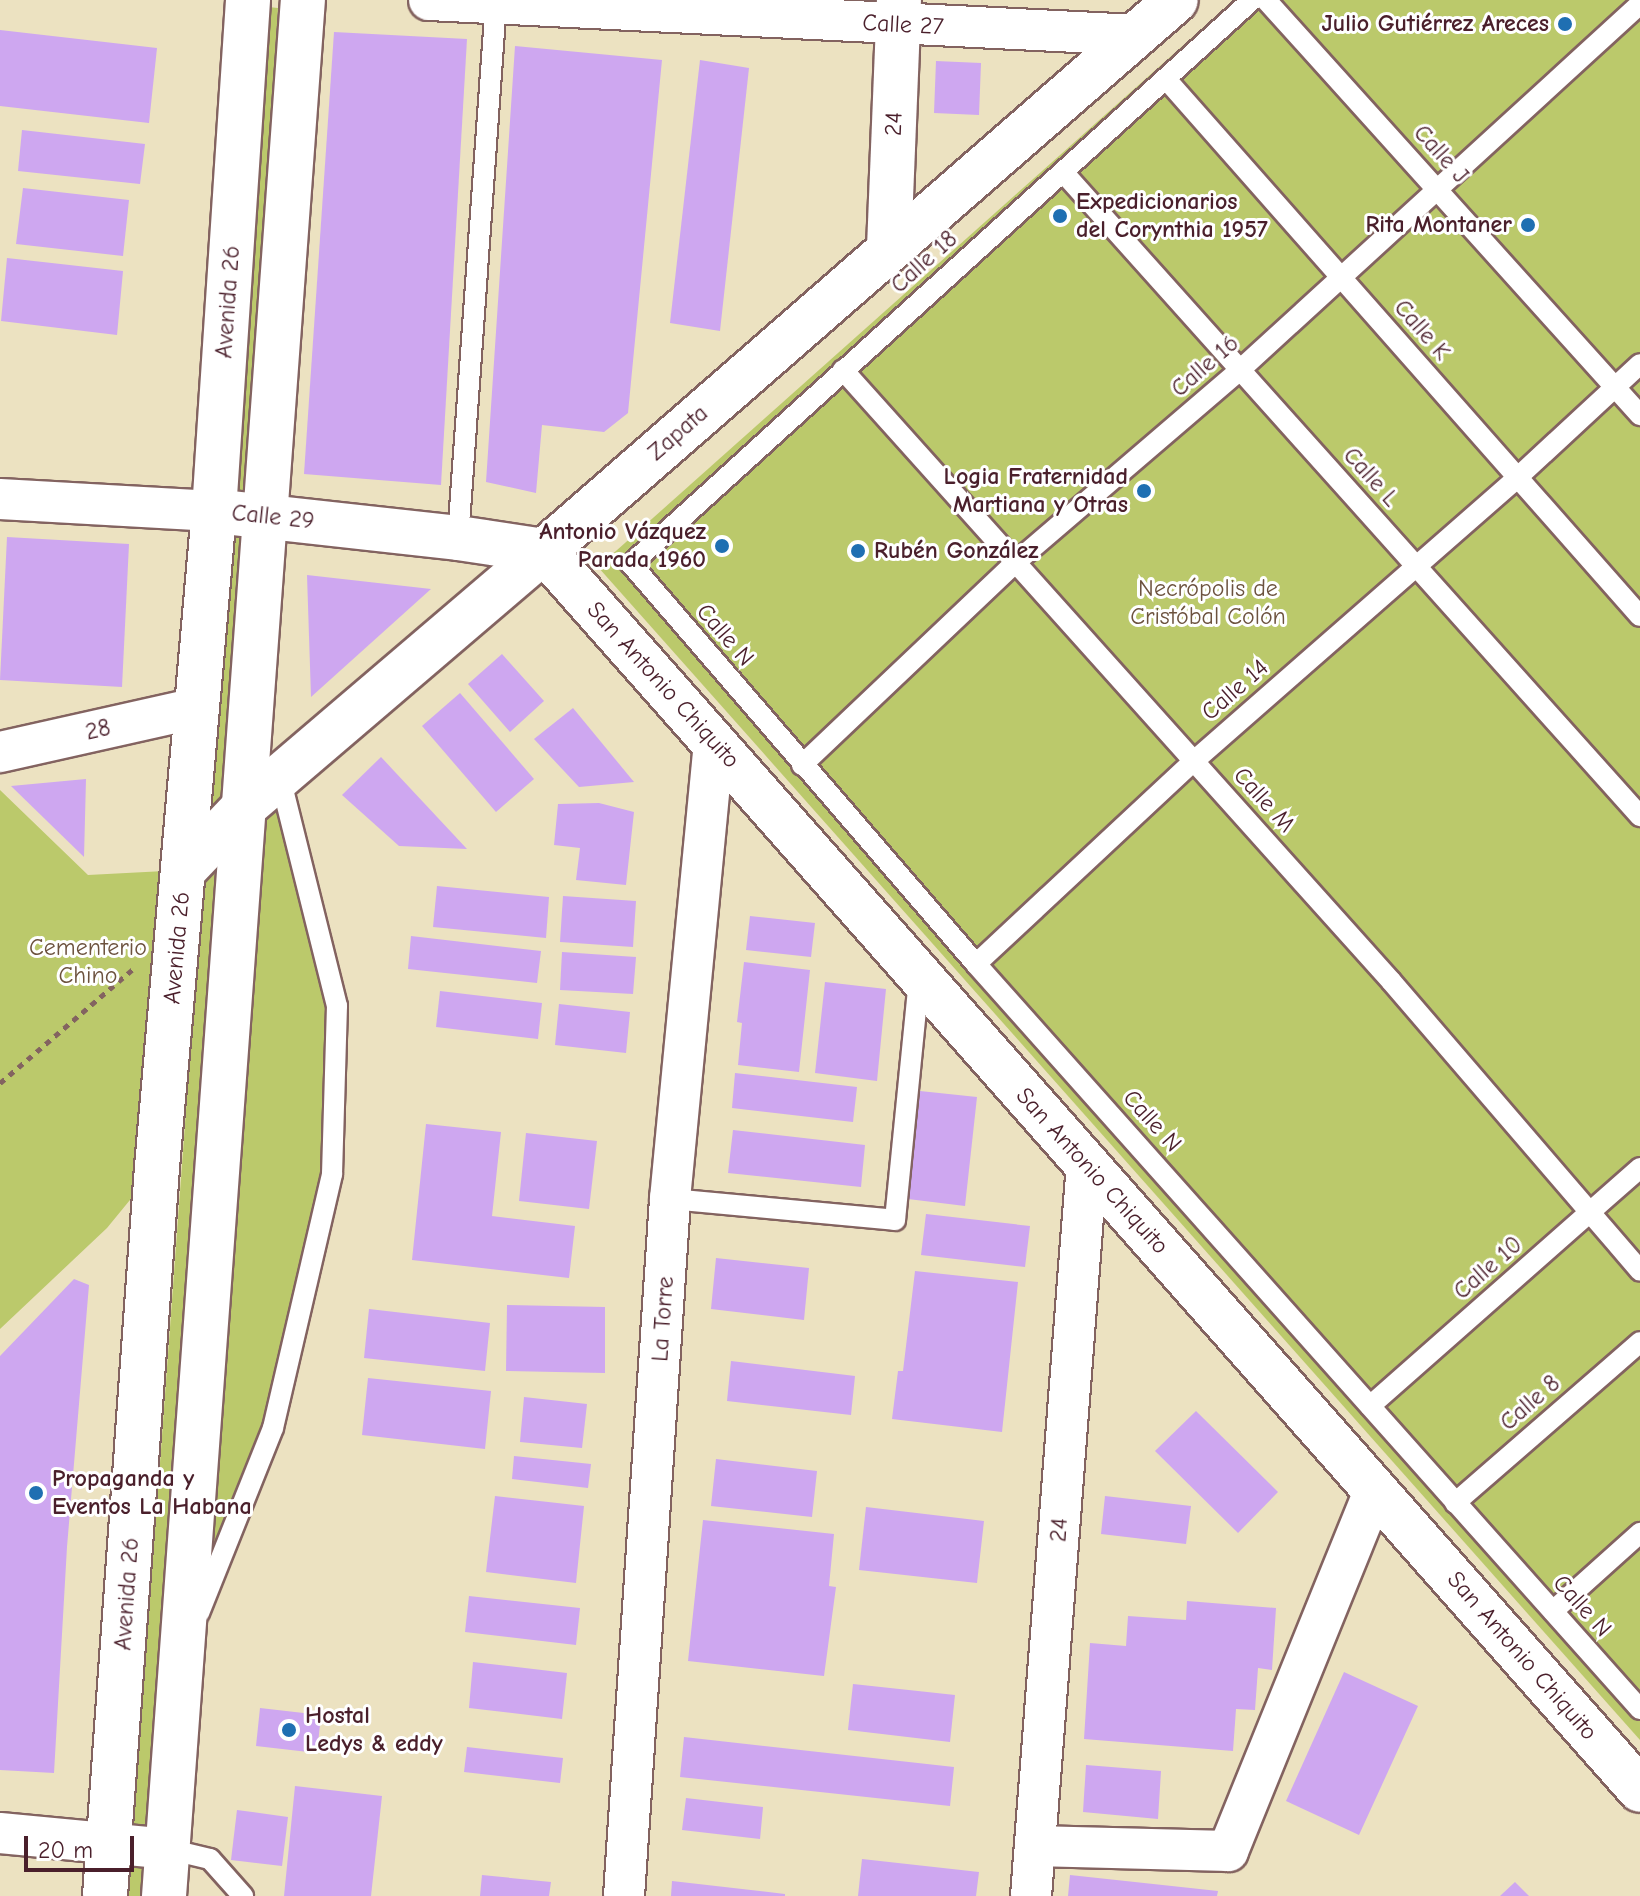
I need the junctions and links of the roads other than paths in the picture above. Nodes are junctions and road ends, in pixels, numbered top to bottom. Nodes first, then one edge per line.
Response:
1 (248, 0) edge
2 (303, 0) edge
3 (429, 0) edge
4 (1176, 0) edge
5 (1252, 0) edge
6 (1266, 0) edge
7 (496, 2) junction
8 (1640, 4) edge
9 (898, 12) edge
10 (1136, 35) junction
11 (1166, 79) junction
12 (1063, 172) junction
13 (1438, 191) junction
14 (889, 248) junction
15 (1341, 277) junction
16 (1640, 364) edge
17 (1241, 369) junction
18 (843, 370) junction
19 (1616, 387) junction
20 (1640, 415) edge
21 (1518, 477) junction
22 (0, 499) edge
23 (214, 511) junction
24 (267, 517) junction
25 (458, 538) junction
26 (544, 551) junction
27 (1016, 562) junction
28 (631, 564) joint
29 (1415, 565) junction
30 (1640, 616) edge
31 (197, 708) junction
32 (714, 743) junction
33 (0, 752) edge
34 (1194, 761) junction
35 (802, 765) junction
36 (280, 776) junction
37 (242, 809) junction
38 (1640, 816) edge
39 (184, 870) junction
40 (976, 964) junction
41 (919, 975) junction
42 (1087, 1164) junction
43 (1640, 1168) edge
44 (670, 1199) junction
45 (1590, 1213) junction
46 (1640, 1271) edge
47 (1640, 1342) edge
48 (1370, 1406) junction
49 (1375, 1489) junction
50 (1455, 1503) junction
51 (1640, 1533) edge
52 (1553, 1611) junction
53 (181, 1657) junction
54 (1640, 1709) edge
55 (1640, 1790) edge
56 (0, 1833) edge
57 (109, 1842) junction
58 (1035, 1846) junction
59 (168, 1849) junction
60 (105, 1896) edge
61 (164, 1896) edge
62 (243, 1896) edge
63 (624, 1896) edge
64 (1031, 1896) edge

1 - 23 main road, Avenida 26
2 - 24 main road
3 - 7 street, Calle 27
4 - 10 main road, Zapata
5 - 11 lane, Calle 18
6 - 13 lane, Calle J
7 - 9 street, Calle 27
7 - 25 lane
8 - 13 lane, Calle 16
9 - 10 street, Calle 27
9 - 14 main road, 24
10 - 14 main road, Zapata
11 - 12 lane, Calle 18
11 - 15 lane, Calle K
12 - 17 lane, Calle L
12 - 18 lane, Calle 18
13 - 15 lane, Calle 16
13 - 19 lane, Calle J
14 - 26 main road, Zapata
15 - 17 lane, Calle 16
15 - 21 lane, Calle K
16 - 19 lane, Calle 14
17 - 27 lane, Calle 16
17 - 29 lane, Calle L
18 - 27 lane, Calle M
18 - 28 lane, Calle 18
19 - 20 lane, Calle J
19 - 21 lane, Calle 14
21 - 29 lane, Calle 14
21 - 30 lane, Calle K
22 - 23 street, Calle 29
23 - 24 main road, Calle 29
23 - 31 main road, Avenida 26
24 - 25 main road, Calle 29
24 - 37 main road
25 - 26 main road, Calle 29
26 - 32 main road, San Antonio Chiquito
26 - 36 main road, Zapata
27 - 34 lane, Calle M
27 - 35 lane, Calle 16
28 - 35 lane, Calle N
29 - 34 lane, Calle 14
29 - 38 lane, Calle L
31 - 33 street, 28
31 - 39 main road, Avenida 26
32 - 41 main road, San Antonio Chiquito
32 - 44 street, La Torre
34 - 40 lane, Calle 14
34 - 45 lane, Calle M
35 - 40 lane, Calle N
36 - 37 main road, Zapata
36 - 53 lane
37 - 39 main road, Zapata
37 - 53 main road
39 - 57 main road, Avenida 26
40 - 48 lane, Calle N
41 - 42 main road, San Antonio Chiquito
41 - 44 lane
42 - 49 main road, San Antonio Chiquito
42 - 58 street, 24
43 - 45 lane, Calle 10
44 - 63 street, La Torre
45 - 46 lane, Calle M
45 - 48 lane, Calle 10
47 - 50 lane, Calle 8
48 - 50 lane, Calle N
49 - 55 main road, San Antonio Chiquito
49 - 58 street
50 - 52 lane, Calle N
51 - 52 lane
52 - 54 lane, Calle N
53 - 59 main road
56 - 57 street
57 - 59 street
57 - 60 main road, Avenida 26
58 - 64 street, 24
59 - 61 main road
59 - 62 lane

